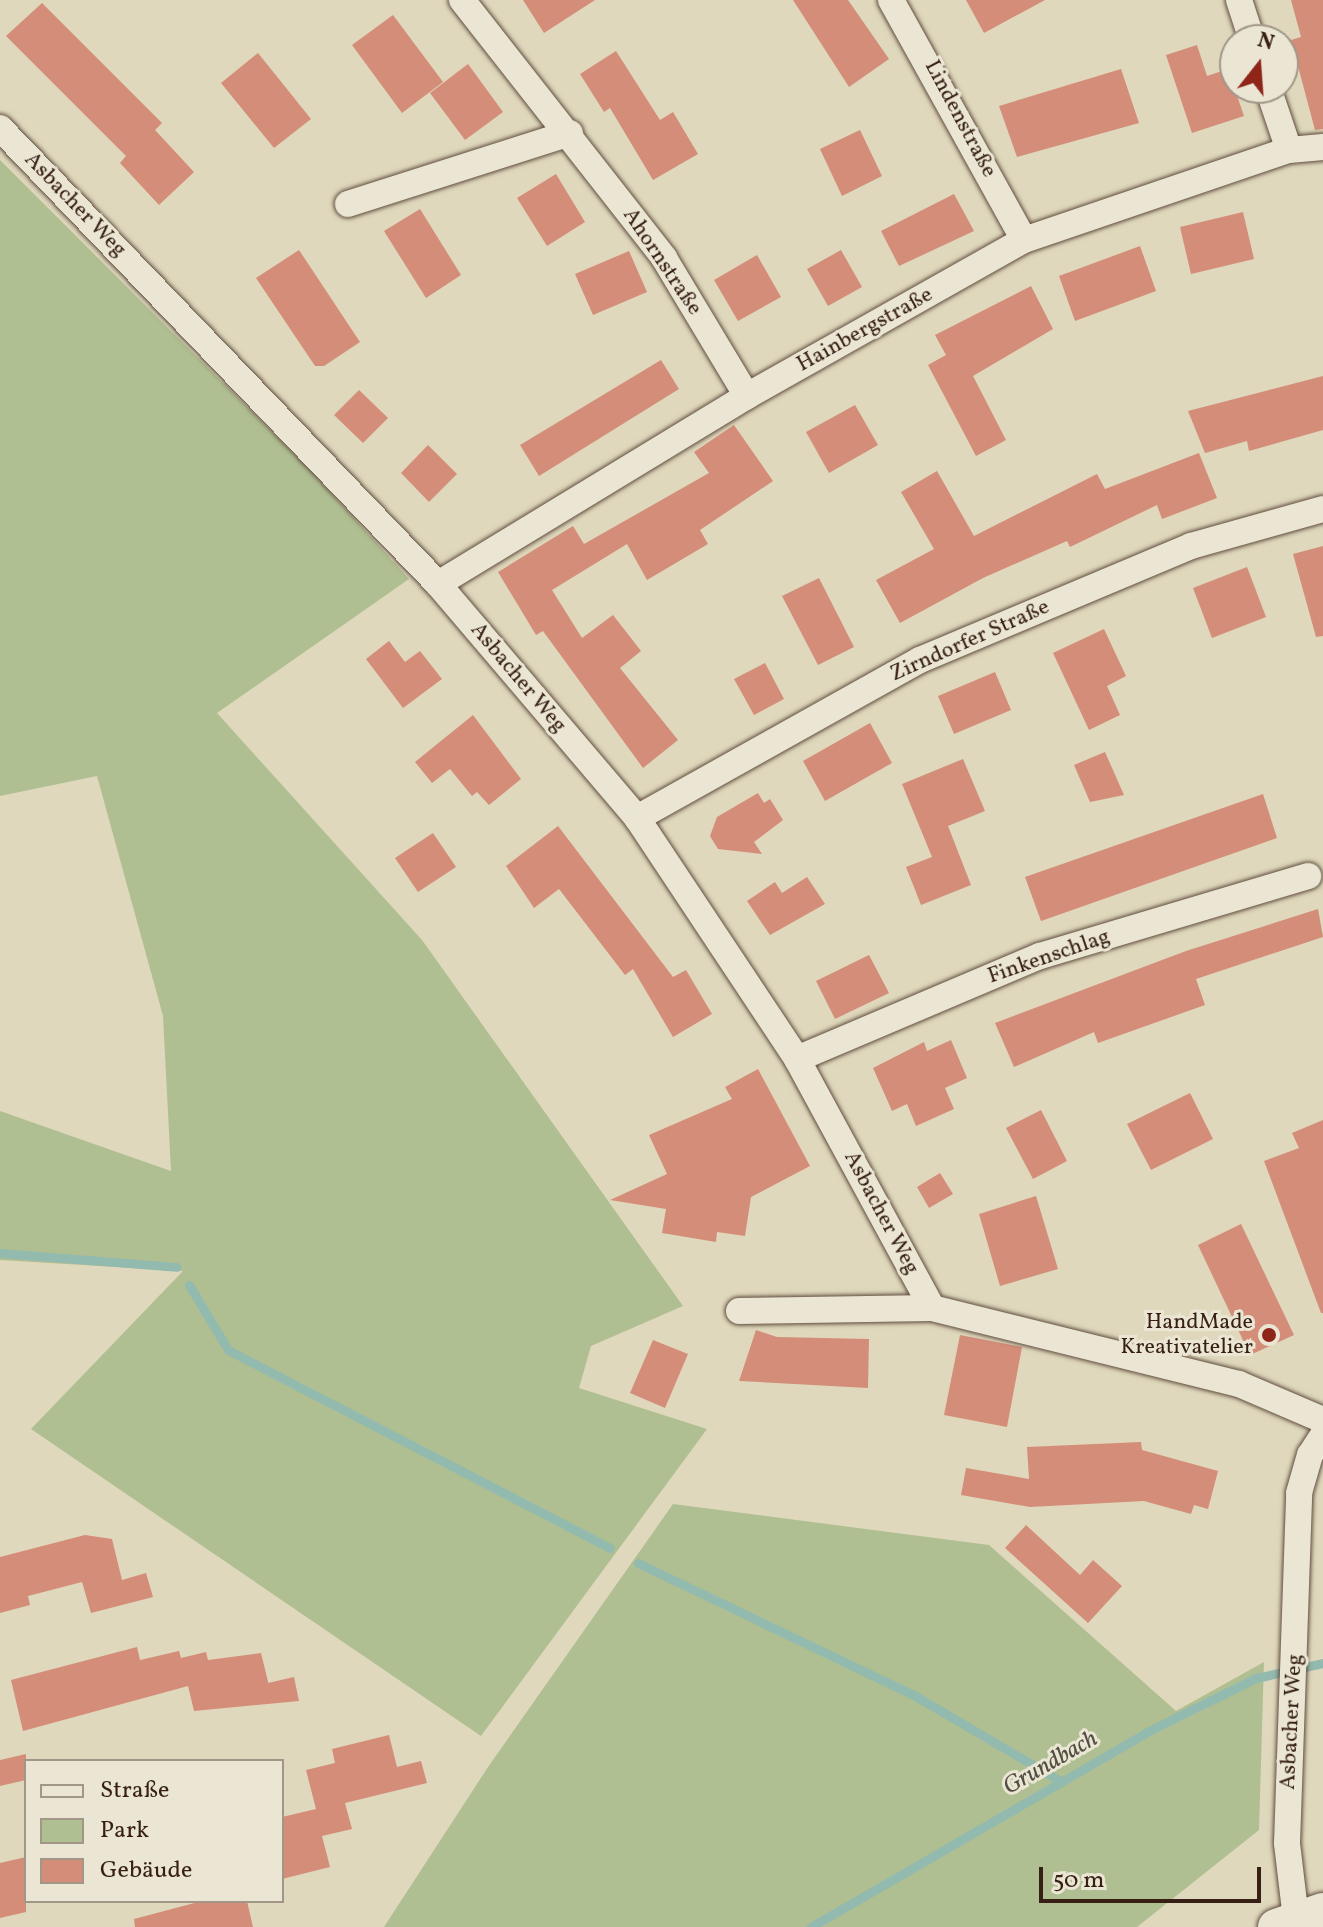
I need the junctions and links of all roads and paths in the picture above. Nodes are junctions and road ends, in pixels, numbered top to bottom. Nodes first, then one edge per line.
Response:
1 (462, 0) edge
2 (891, 0) edge
3 (1239, 0) edge
4 (1247, 24) edge
5 (1273, 104) edge
6 (0, 128) edge
7 (570, 133) junction
8 (1323, 147) edge
9 (1289, 150) junction
10 (348, 204) dead end
11 (1024, 240) junction
12 (747, 396) junction
13 (1323, 509) edge
14 (438, 584) junction
15 (637, 818) junction
16 (1308, 876) dead end
17 (797, 1059) junction
18 (932, 1308) junction
19 (739, 1311) dead end
20 (1323, 1420) edge
21 (1323, 1435) edge
22 (1298, 1919) edge

1 - 7 street, Ahornstraße
2 - 11 street, Lindenstraße
3 - 4 street
5 - 9 street
6 - 14 street, Asbacher Weg
7 - 10 street
7 - 12 street, Ahornstraße
8 - 9 street, Hainbergstraße
9 - 11 street, Hainbergstraße
11 - 12 street, Hainbergstraße
12 - 14 street, Hainbergstraße
13 - 15 street, Zirndorfer Straße
14 - 15 street, Asbacher Weg
15 - 17 street, Asbacher Weg
16 - 17 street, Finkenschlag
17 - 18 street, Asbacher Weg
18 - 19 street, Asbacher Weg
18 - 20 street, Asbacher Weg
21 - 22 street, Asbacher Weg

